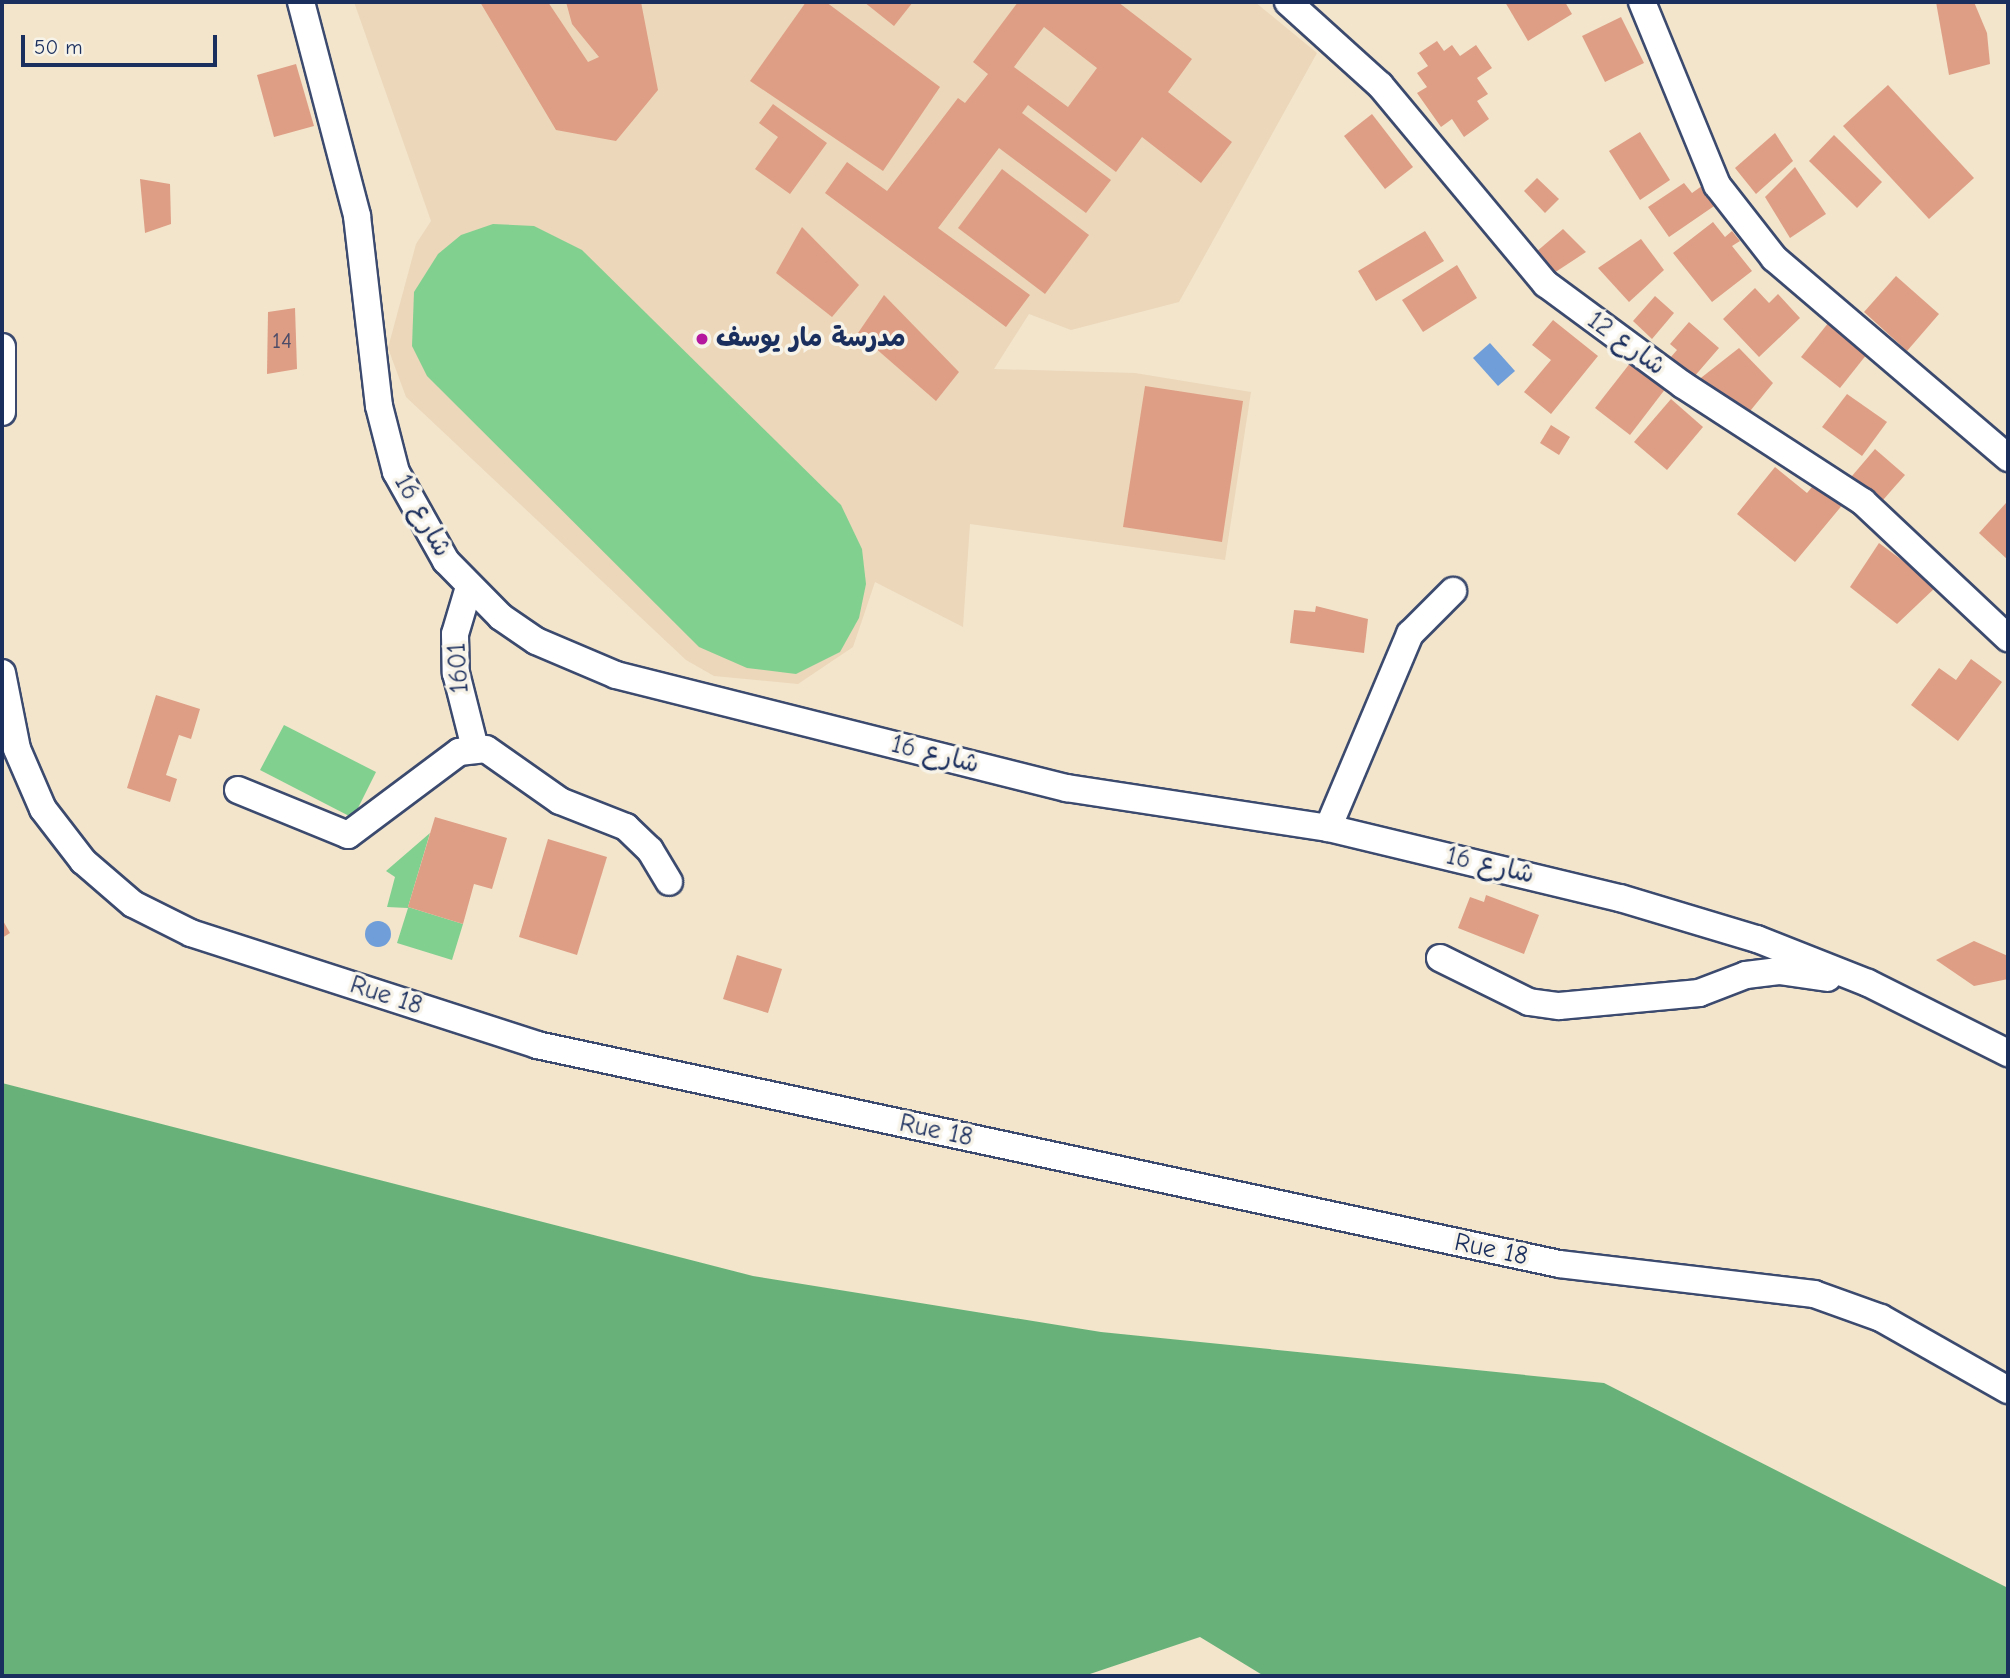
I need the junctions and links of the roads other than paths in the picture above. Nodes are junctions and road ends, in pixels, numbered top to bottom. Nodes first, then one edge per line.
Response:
1 (301, 2) edge
2 (1288, 2) edge
3 (1642, 2) edge
4 (2, 346) edge
5 (2, 412) edge
6 (2008, 458) edge
7 (469, 587) junction
8 (1454, 591) dead end
9 (2008, 638) edge
10 (2, 673) edge
11 (475, 748) junction
12 (238, 790) dead end
13 (1328, 828) junction
14 (669, 882) dead end
15 (1440, 958) dead end
16 (1868, 984) junction
17 (2008, 1054) edge
18 (2008, 1390) edge

1 - 7 street, شارع 16
2 - 9 street, شارع 12
3 - 6 street
4 - 5 street
7 - 11 street, 1601
7 - 13 street, شارع 16
8 - 13 street
10 - 18 street, Rue 18
11 - 12 street
11 - 14 street
13 - 16 street, شارع 16
15 - 16 street
16 - 17 street, شارع 16

